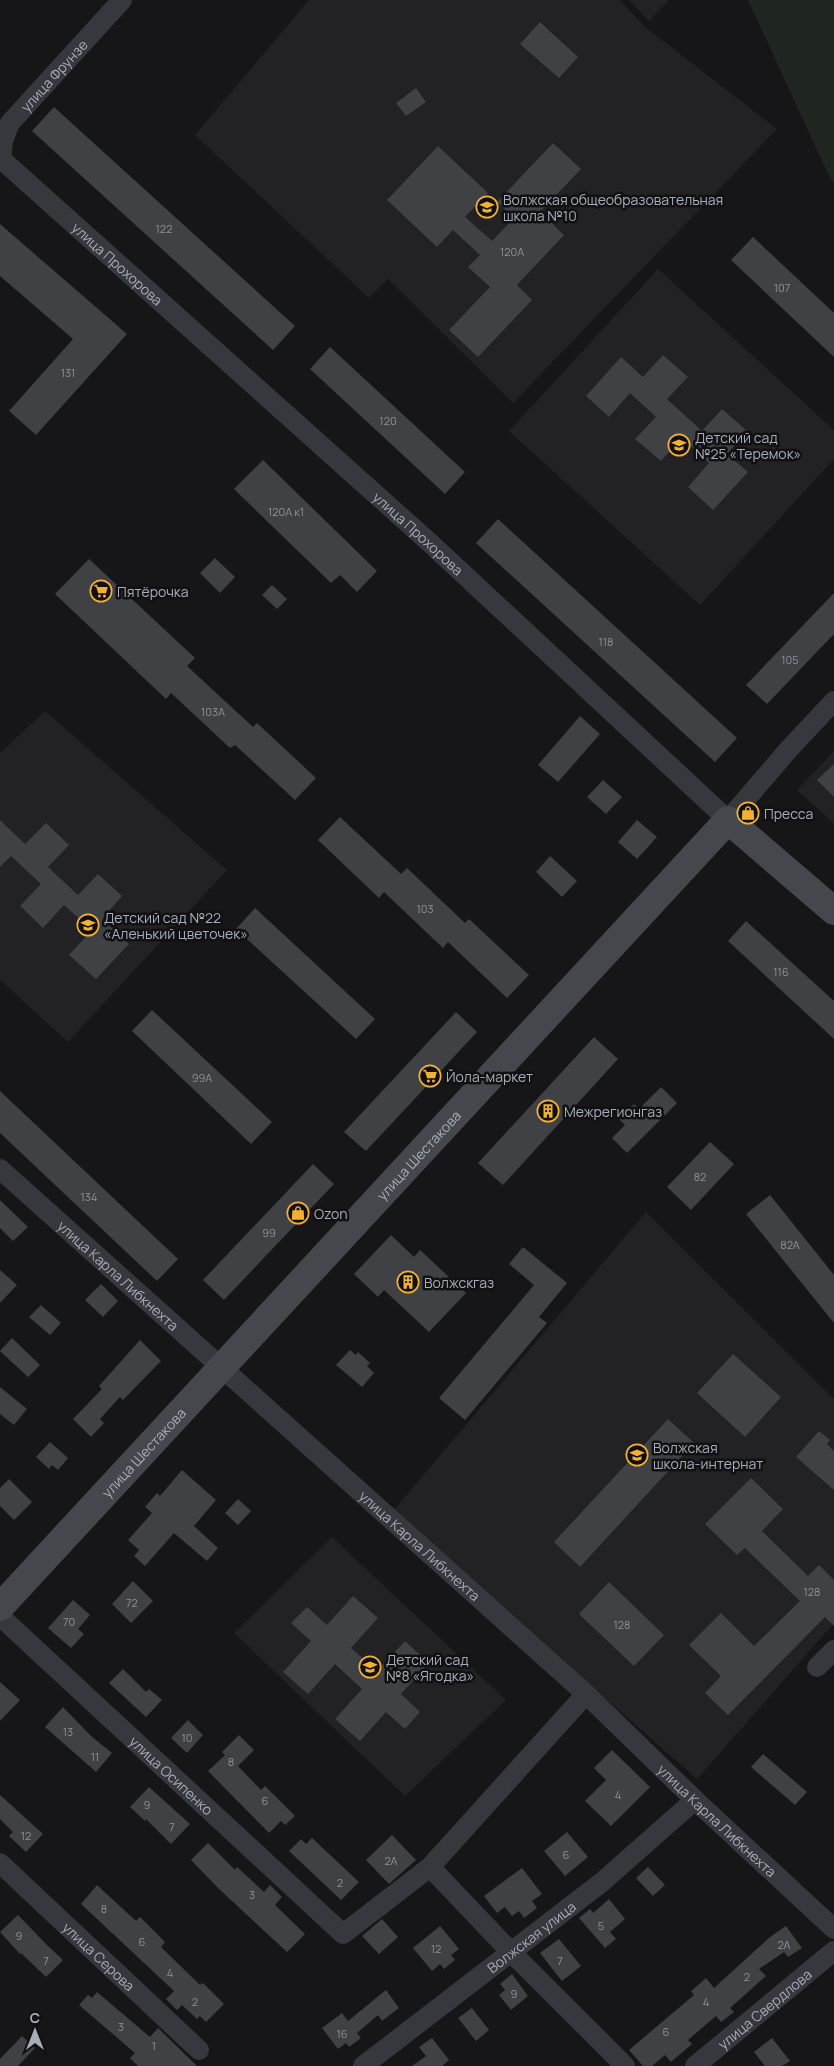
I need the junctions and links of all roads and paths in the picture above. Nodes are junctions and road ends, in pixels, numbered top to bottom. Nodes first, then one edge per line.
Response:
1 (122, 0) edge
2 (0, 159) edge
3 (834, 701) edge
4 (728, 820) junction
5 (834, 911) edge
6 (0, 1169) edge
7 (222, 1366) junction
8 (0, 1607) edge
9 (0, 1616) edge
10 (834, 1650) edge
11 (816, 1667) dead end
12 (586, 1694) junction
13 (695, 1800) junction
14 (0, 1863) edge
15 (430, 1867) junction
16 (834, 1928) edge
17 (834, 1951) edge
18 (511, 1952) junction
19 (199, 2050) dead end
20 (363, 2066) edge
21 (625, 2066) edge
22 (695, 2066) edge

1 - 2 street, улица Фрунзе
2 - 4 street, улица Прохорова
3 - 4 street, улица Шестакова
4 - 5 main road, улица Прохорова
4 - 7 main road, улица Шестакова
6 - 7 street, улица Карла Либкнехта
7 - 8 main road, улица Шестакова
7 - 12 street, улица Карла Либкнехта
9 - 15 street, улица Осипенко
10 - 11 street
12 - 13 street, улица Карла Либкнехта
12 - 15 street
13 - 16 street, улица Карла Либкнехта
13 - 18 street, Волжская улица
14 - 19 street, улица Серова
15 - 18 street
17 - 22 street, улица Свердлова
18 - 20 street, Волжская улица
18 - 21 street

